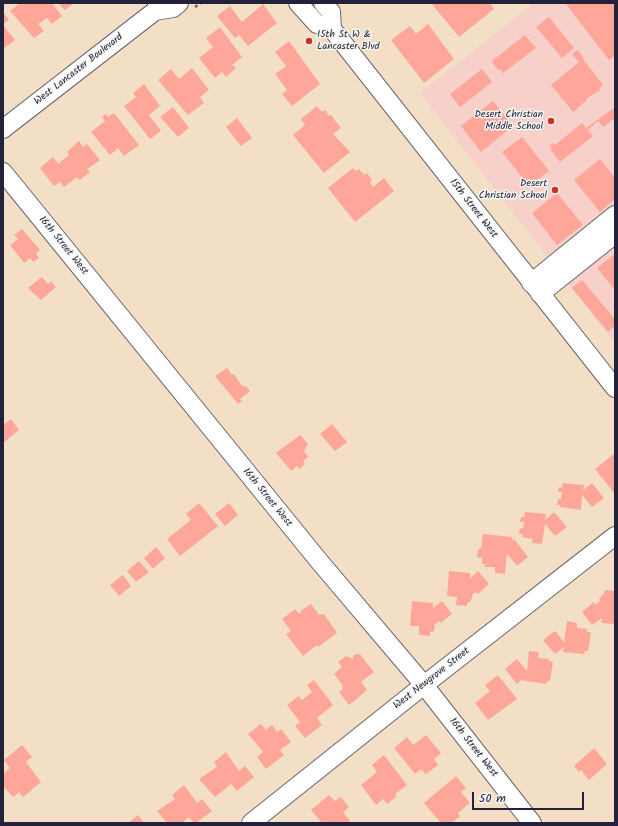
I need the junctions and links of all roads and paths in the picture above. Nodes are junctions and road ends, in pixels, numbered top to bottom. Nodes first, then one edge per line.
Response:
1 (201, 3) edge
2 (298, 3) edge
3 (323, 3) edge
4 (186, 6) edge
5 (157, 7) edge
6 (332, 30) junction
7 (3, 129) edge
8 (3, 172) edge
9 (615, 216) edge
10 (615, 234) edge
11 (535, 289) junction
12 (615, 388) edge
13 (615, 536) edge
14 (424, 685) junction
15 (260, 820) edge
16 (532, 823) edge

1 - 4 path
2 - 6 street, 15th Street West
3 - 6 street
4 - 5 street, West Lancaster Boulevard
5 - 7 street, West Lancaster Boulevard
6 - 11 street, 15th Street West
8 - 14 street, 16th Street West
9 - 11 street
10 - 11 street
11 - 12 street, 15th Street West
13 - 14 street, West Newgrove Street
14 - 15 street, West Newgrove Street
14 - 16 street, 16th Street West

